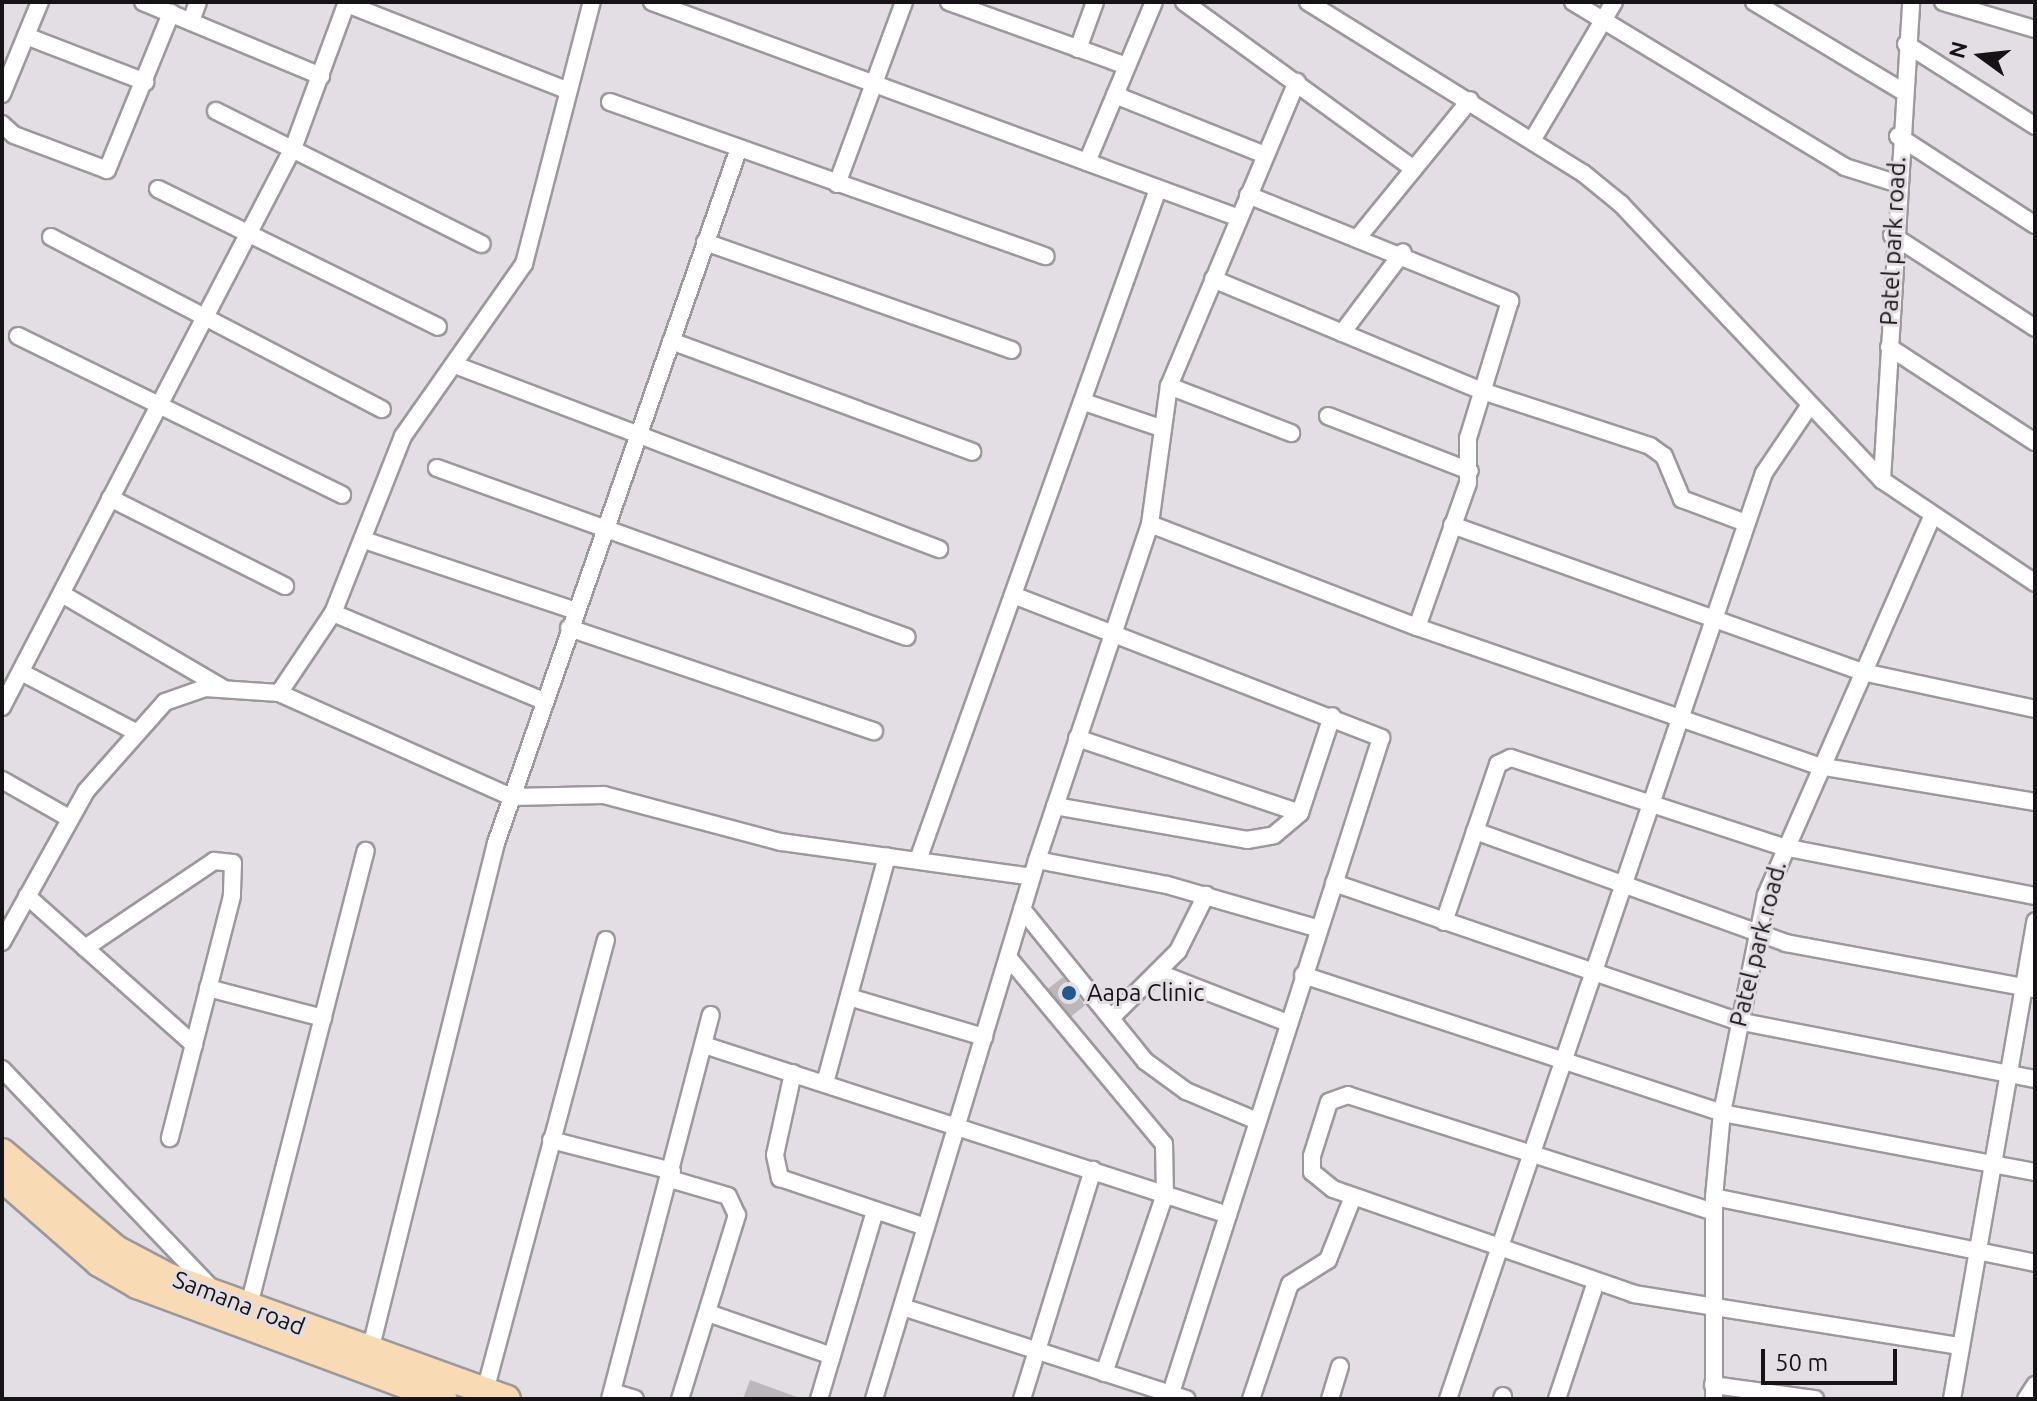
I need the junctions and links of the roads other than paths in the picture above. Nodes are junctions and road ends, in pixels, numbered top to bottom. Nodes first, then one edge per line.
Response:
1 (40, 2) edge
2 (143, 2) edge
3 (198, 2) edge
4 (592, 2) edge
5 (652, 2) edge
6 (904, 2) edge
7 (949, 2) edge
8 (1095, 2) edge
9 (1154, 2) edge
10 (1184, 2) edge
11 (1308, 2) edge
12 (1573, 2) edge
13 (1614, 2) edge
14 (1754, 2) edge
15 (1911, 2) edge
16 (1943, 2) edge
17 (347, 3) edge
18 (996, 10) edge
19 (171, 13) junction
20 (1603, 20) junction
21 (191, 21) junction
22 (2035, 29) edge
23 (26, 36) junction
24 (1906, 44) junction
25 (1078, 49) junction
26 (1127, 66) junction
27 (6, 71) edge
28 (321, 76) junction
29 (145, 82) junction
30 (1297, 82) junction
31 (875, 84) junction
32 (567, 90) junction
33 (1902, 91) junction
34 (2, 94) edge
35 (1115, 95) junction
36 (1470, 100) junction
37 (610, 102) dead end
38 (216, 111) dead end
39 (2, 124) edge
40 (2035, 126) edge
41 (1898, 136) junction
42 (1533, 139) junction
43 (294, 146) junction
44 (739, 148) junction
45 (1265, 155) junction
46 (1087, 162) junction
47 (1414, 169) junction
48 (1895, 183) junction
49 (837, 184) junction
50 (158, 189) dead end
51 (1158, 189) junction
52 (1248, 195) junction
53 (1239, 218) junction
54 (2035, 225) edge
55 (247, 234) junction
56 (1360, 235) junction
57 (1892, 235) junction
58 (51, 237) dead end
59 (705, 242) junction
60 (482, 244) dead end
61 (1403, 252) junction
62 (1046, 256) dead end
63 (1213, 279) junction
64 (203, 318) junction
65 (438, 327) dead end
66 (2035, 328) edge
67 (1342, 333) junction
68 (18, 336) dead end
69 (671, 341) junction
70 (1889, 347) junction
71 (1012, 350) dead end
72 (455, 365) junction
73 (1169, 386) junction
74 (1482, 391) junction
75 (1084, 402) junction
76 (158, 405) junction
77 (1810, 405) junction
78 (382, 409) dead end
79 (1328, 416) dead end
80 (1161, 428) junction
81 (1291, 433) dead end
82 (638, 438) junction
83 (2035, 442) edge
84 (972, 452) dead end
85 (437, 468) dead end
86 (1470, 471) junction
87 (1882, 480) junction
88 (342, 495) dead end
89 (110, 498) junction
90 (1931, 520) junction
91 (1746, 523) junction
92 (1150, 524) junction
93 (1452, 525) junction
94 (606, 528) junction
95 (364, 540) junction
96 (939, 549) dead end
97 (2035, 583) edge
98 (285, 586) dead end
99 (62, 594) junction
100 (1013, 595) junction
101 (576, 611) junction
102 (333, 613) junction
103 (1714, 617) junction
104 (1417, 627) junction
105 (569, 628) junction
106 (1115, 632) junction
107 (907, 637) dead end
108 (21, 672) junction
109 (1863, 672) junction
110 (225, 689) junction
111 (279, 693) junction
112 (543, 701) junction
113 (2, 707) edge
114 (2035, 709) edge
115 (1332, 716) junction
116 (1678, 721) junction
117 (874, 731) dead end
118 (136, 732) junction
119 (1077, 738) junction
120 (1818, 766) junction
121 (2, 780) edge
122 (511, 797) junction
123 (1648, 802) junction
124 (2035, 802) edge
125 (1055, 806) junction
126 (1300, 813) junction
127 (69, 818) junction
128 (1475, 831) junction
129 (1783, 847) junction
130 (366, 851) dead end
131 (887, 856) junction
132 (918, 860) junction
133 (1037, 860) junction
134 (1032, 877) junction
135 (1621, 882) junction
136 (1334, 883) junction
137 (1206, 895) junction
138 (27, 896) junction
139 (2035, 896) edge
140 (1022, 909) junction
141 (2035, 921) edge
142 (1444, 922) junction
143 (1319, 929) junction
144 (1756, 934) junction
145 (606, 940) dead end
146 (2, 942) edge
147 (85, 948) junction
148 (1008, 957) junction
149 (1159, 973) junction
150 (1589, 973) junction
151 (1303, 975) junction
152 (2028, 987) edge
153 (208, 988) junction
154 (849, 997) junction
155 (711, 1015) dead end
156 (323, 1018) junction
157 (1111, 1018) junction
158 (1737, 1021) junction
159 (1288, 1023) junction
160 (984, 1037) junction
161 (194, 1045) junction
162 (704, 1045) junction
163 (1557, 1064) junction
164 (2, 1069) edge
165 (793, 1073) junction
166 (2006, 1074) junction
167 (2035, 1079) edge
168 (825, 1083) junction
169 (1722, 1113) junction
170 (1257, 1121) junction
171 (958, 1124) junction
172 (170, 1138) dead end
173 (551, 1140) junction
174 (2, 1152) edge
175 (1528, 1152) junction
176 (1990, 1164) junction
177 (1093, 1170) junction
178 (2035, 1172) edge
179 (671, 1175) junction
180 (2, 1178) edge
181 (1165, 1194) junction
182 (1353, 1197) junction
183 (1714, 1204) junction
184 (875, 1211) junction
185 (1228, 1215) junction
186 (926, 1227) junction
187 (1496, 1248) junction
188 (1974, 1252) junction
189 (2035, 1263) edge
190 (1596, 1282) junction
191 (222, 1299) junction
192 (903, 1307) junction
193 (1713, 1307) junction
194 (248, 1309) junction
195 (708, 1313) junction
196 (1960, 1346) junction
197 (1037, 1351) junction
198 (832, 1356) junction
199 (368, 1362) junction
200 (1340, 1367) dead end
201 (1104, 1373) junction
202 (2035, 1385) edge
203 (1714, 1392) edge
204 (496, 1395) edge
205 (611, 1395) edge
206 (1175, 1397) edge
207 (443, 1399) edge
208 (635, 1399) edge
209 (680, 1399) edge
210 (819, 1399) edge
211 (874, 1399) edge
212 (1022, 1399) edge
213 (1251, 1399) edge
214 (1330, 1399) edge
215 (1448, 1399) edge
216 (1557, 1399) edge
217 (1815, 1399) edge
218 (1952, 1399) edge
219 (2026, 1399) edge

1 - 23 street
2 - 19 street
3 - 21 street
4 - 32 street
5 - 31 street
6 - 31 street
7 - 18 street
8 - 25 street
9 - 26 street
10 - 30 street
11 - 36 street
12 - 20 street
13 - 20 street
14 - 33 street
15 - 24 street, Patel park road.
16 - 22 street
17 - 28 street
17 - 32 street
18 - 25 street
19 - 21 street
19 - 29 street
20 - 42 street
20 - 48 street
21 - 28 street
23 - 27 street
23 - 29 street
24 - 33 street, Patel park road.
24 - 40 street
25 - 26 street
26 - 35 street
27 - 34 street
28 - 43 street
29 - 39 street
30 - 45 street
30 - 47 street
31 - 46 street
31 - 49 street
32 - 72 street
33 - 41 street, Patel park road.
35 - 45 street
35 - 46 street
36 - 42 street
36 - 47 street
37 - 44 street
38 - 43 street
41 - 48 street, Patel park road.
41 - 54 street
42 - 77 street
43 - 55 street
43 - 60 street
44 - 49 street
44 - 59 street
45 - 52 street
46 - 51 street
47 - 56 street
48 - 57 street, Patel park road.
49 - 62 street
50 - 55 street
51 - 53 street
51 - 75 street
52 - 53 street
52 - 56 street
53 - 63 street
55 - 64 street
55 - 65 street
56 - 61 street
57 - 66 street
57 - 70 street, Patel park road.
58 - 64 street
59 - 69 street
59 - 71 street
61 - 67 street
61 - 74 street
63 - 67 street
63 - 73 street
64 - 76 street
64 - 78 street
67 - 74 street
68 - 76 street
69 - 82 street
69 - 84 street
70 - 83 street
70 - 87 street, Patel park road.
72 - 82 street
72 - 95 street
73 - 80 street
73 - 81 street
74 - 86 street
74 - 91 street
75 - 80 street
75 - 100 street
76 - 88 street
76 - 89 street
77 - 87 street
77 - 91 street
79 - 86 street
80 - 92 street
82 - 94 street
82 - 96 street
85 - 94 street
86 - 93 street
87 - 90 street
89 - 98 street
89 - 99 street
90 - 97 street
90 - 109 street, Patel park road.
91 - 103 street
92 - 104 street
92 - 106 street
93 - 103 street
93 - 104 street
94 - 101 street
94 - 107 street
95 - 101 street
95 - 102 street
99 - 108 street
99 - 110 street
100 - 106 street
100 - 132 street
101 - 105 street
102 - 111 street
102 - 112 street
103 - 109 street
103 - 116 street
104 - 116 street
105 - 112 street
105 - 117 street
106 - 115 street
106 - 119 street
108 - 113 street
108 - 118 street
109 - 114 street
109 - 120 street, Patel park road.
110 - 111 street
110 - 118 street
111 - 122 street
112 - 122 street
115 - 126 street
115 - 136 street
116 - 120 street
116 - 123 street
118 - 127 street
119 - 125 street
119 - 126 street
120 - 124 street
120 - 129 street, Patel park road.
121 - 127 street
122 - 131 street
122 - 199 street
123 - 128 street
123 - 129 street
123 - 135 street
125 - 126 street
125 - 133 street
127 - 138 street
128 - 135 street
128 - 142 street
129 - 139 street
129 - 144 street, Patel park road.
130 - 156 street
131 - 132 street
131 - 154 street
132 - 134 street
133 - 134 street
133 - 137 street
134 - 140 street
135 - 144 street
135 - 150 street
136 - 142 street
136 - 143 street
137 - 143 street
137 - 149 street
138 - 146 street
138 - 147 street
140 - 148 street
140 - 157 street
141 - 152 street
142 - 150 street
143 - 151 street
144 - 152 street
144 - 158 street, Patel park road.
145 - 173 street
147 - 153 street
147 - 161 street
148 - 160 street
148 - 181 street
149 - 157 street
149 - 159 street
150 - 158 street
150 - 163 street
151 - 159 street
151 - 163 street
152 - 166 street
153 - 156 street
153 - 161 street
154 - 160 street
154 - 168 street
155 - 162 street
156 - 194 street
157 - 170 street
158 - 166 street
158 - 169 street, Patel park road.
159 - 170 street
160 - 171 street
161 - 172 street
162 - 165 street
162 - 179 street
163 - 169 street
163 - 175 street
164 - 191 street
165 - 168 street
165 - 184 street
166 - 167 street
166 - 176 street
168 - 171 street
169 - 176 street
169 - 183 street, Patel park road.
170 - 185 street
171 - 177 street
171 - 186 street
173 - 179 street
173 - 204 street
174 - 191 main road, Samana road
175 - 182 street
175 - 183 street
175 - 187 street
176 - 178 street
176 - 188 street
177 - 181 street
177 - 197 street
179 - 195 street
179 - 205 street
180 - 199 main road, Samana road
181 - 185 street
181 - 201 street
182 - 187 street
182 - 213 street
183 - 188 street
183 - 193 street, Patel park road.
184 - 186 street
184 - 198 street
185 - 206 street
186 - 192 street
187 - 190 street
187 - 215 street
188 - 189 street
188 - 196 street
190 - 193 street
190 - 216 street
191 - 194 main road, Samana road
192 - 197 street
192 - 211 street
193 - 196 street
193 - 203 street, Patel park road.
194 - 199 main road, Samana road
195 - 198 street
195 - 209 street
196 - 218 street
197 - 201 street
197 - 212 street
198 - 210 street
199 - 204 main road, Samana road
199 - 207 main road, Samana road
200 - 214 street
201 - 206 street
202 - 219 street
203 - 217 street
205 - 208 street

